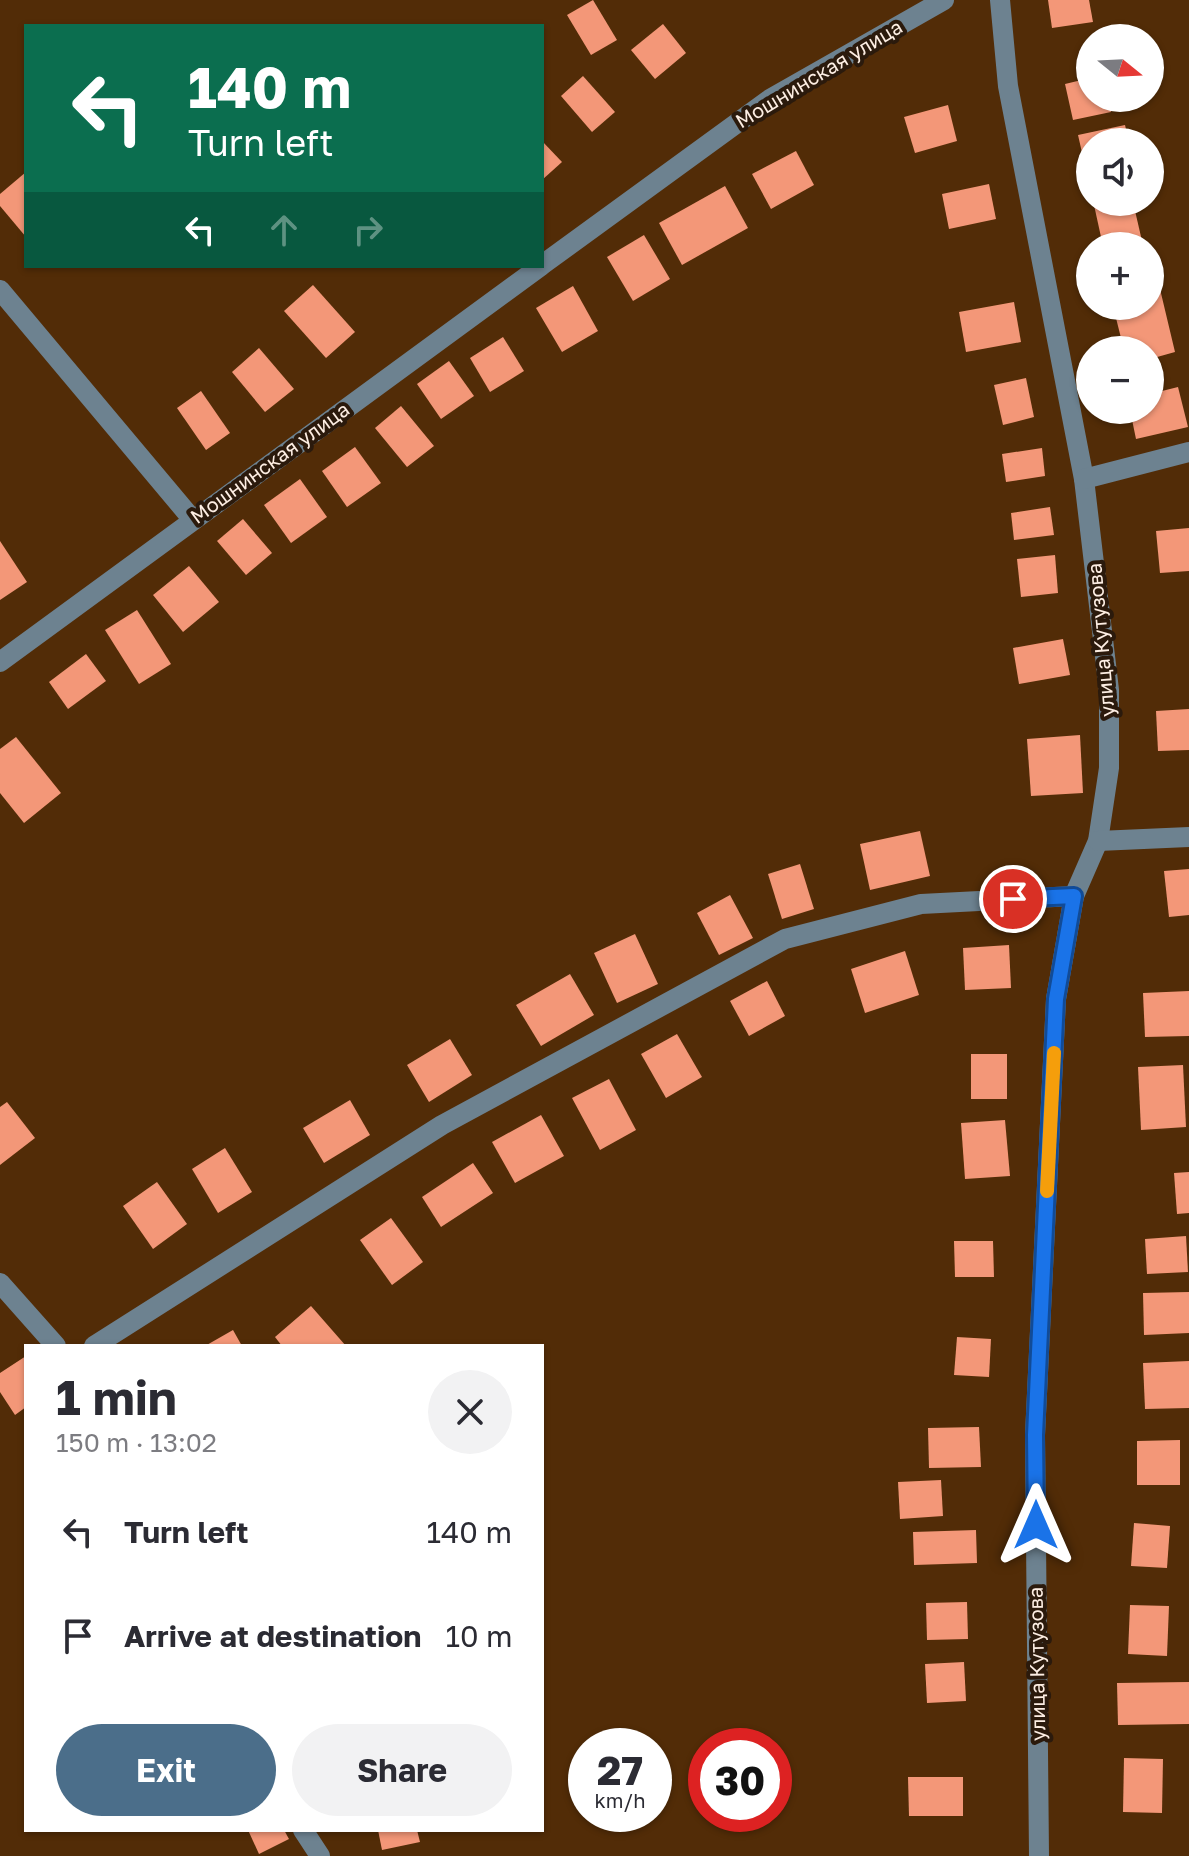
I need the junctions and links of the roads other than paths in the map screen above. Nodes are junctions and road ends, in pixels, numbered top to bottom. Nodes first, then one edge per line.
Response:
1 (944, 0) edge
2 (1000, 0) edge
3 (544, 265) edge
4 (539, 268) edge
5 (0, 290) edge
6 (1189, 452) edge
7 (1084, 479) junction
8 (193, 520) junction
9 (0, 662) edge
10 (1189, 837) edge
11 (1098, 841) junction
12 (1074, 896) junction
13 (0, 1283) edge
14 (54, 1344) edge
15 (97, 1344) edge
16 (304, 1832) edge
17 (320, 1856) edge
18 (1039, 1856) edge

1 - 3 street, Мошнинская улица
2 - 7 street, улица Кутузова
4 - 8 street, Мошнинская улица
5 - 8 street
6 - 7 street
7 - 11 street, улица Кутузова
8 - 9 street, Мошнинская улица
10 - 11 street
11 - 12 street, улица Кутузова
12 - 15 street
12 - 18 street, улица Кутузова
13 - 14 street
16 - 17 street

